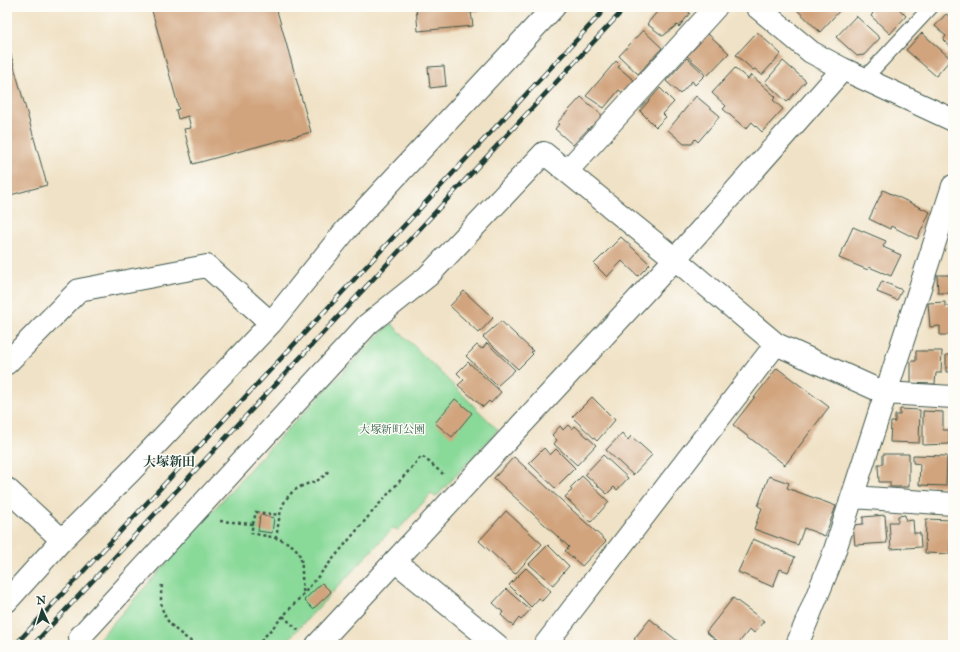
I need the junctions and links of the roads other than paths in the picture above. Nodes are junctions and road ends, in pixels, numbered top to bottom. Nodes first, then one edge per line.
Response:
1 (554, 7) edge
2 (716, 7) edge
3 (757, 7) edge
4 (931, 7) edge
5 (843, 69) junction
6 (864, 79) junction
7 (953, 120) edge
8 (567, 171) junction
9 (952, 191) edge
10 (675, 259) junction
11 (270, 323) junction
12 (776, 344) junction
13 (7, 363) edge
14 (885, 393) junction
15 (953, 397) edge
16 (7, 489) edge
17 (853, 497) junction
18 (953, 504) edge
19 (62, 540) junction
20 (395, 561) junction
21 (7, 601) edge
22 (310, 640) edge
23 (81, 645) edge
24 (497, 645) edge
25 (545, 645) edge
26 (797, 645) edge

1 - 11 street
2 - 8 street
3 - 5 street
4 - 6 lane
5 - 6 street
5 - 10 street
6 - 7 street
8 - 10 street
8 - 23 street
9 - 14 street
10 - 12 street
10 - 20 street
11 - 13 street
11 - 19 street
12 - 14 street
12 - 25 street
14 - 15 street
14 - 17 street
16 - 19 street
17 - 18 street
17 - 26 street
19 - 21 street
20 - 22 street
20 - 24 street

